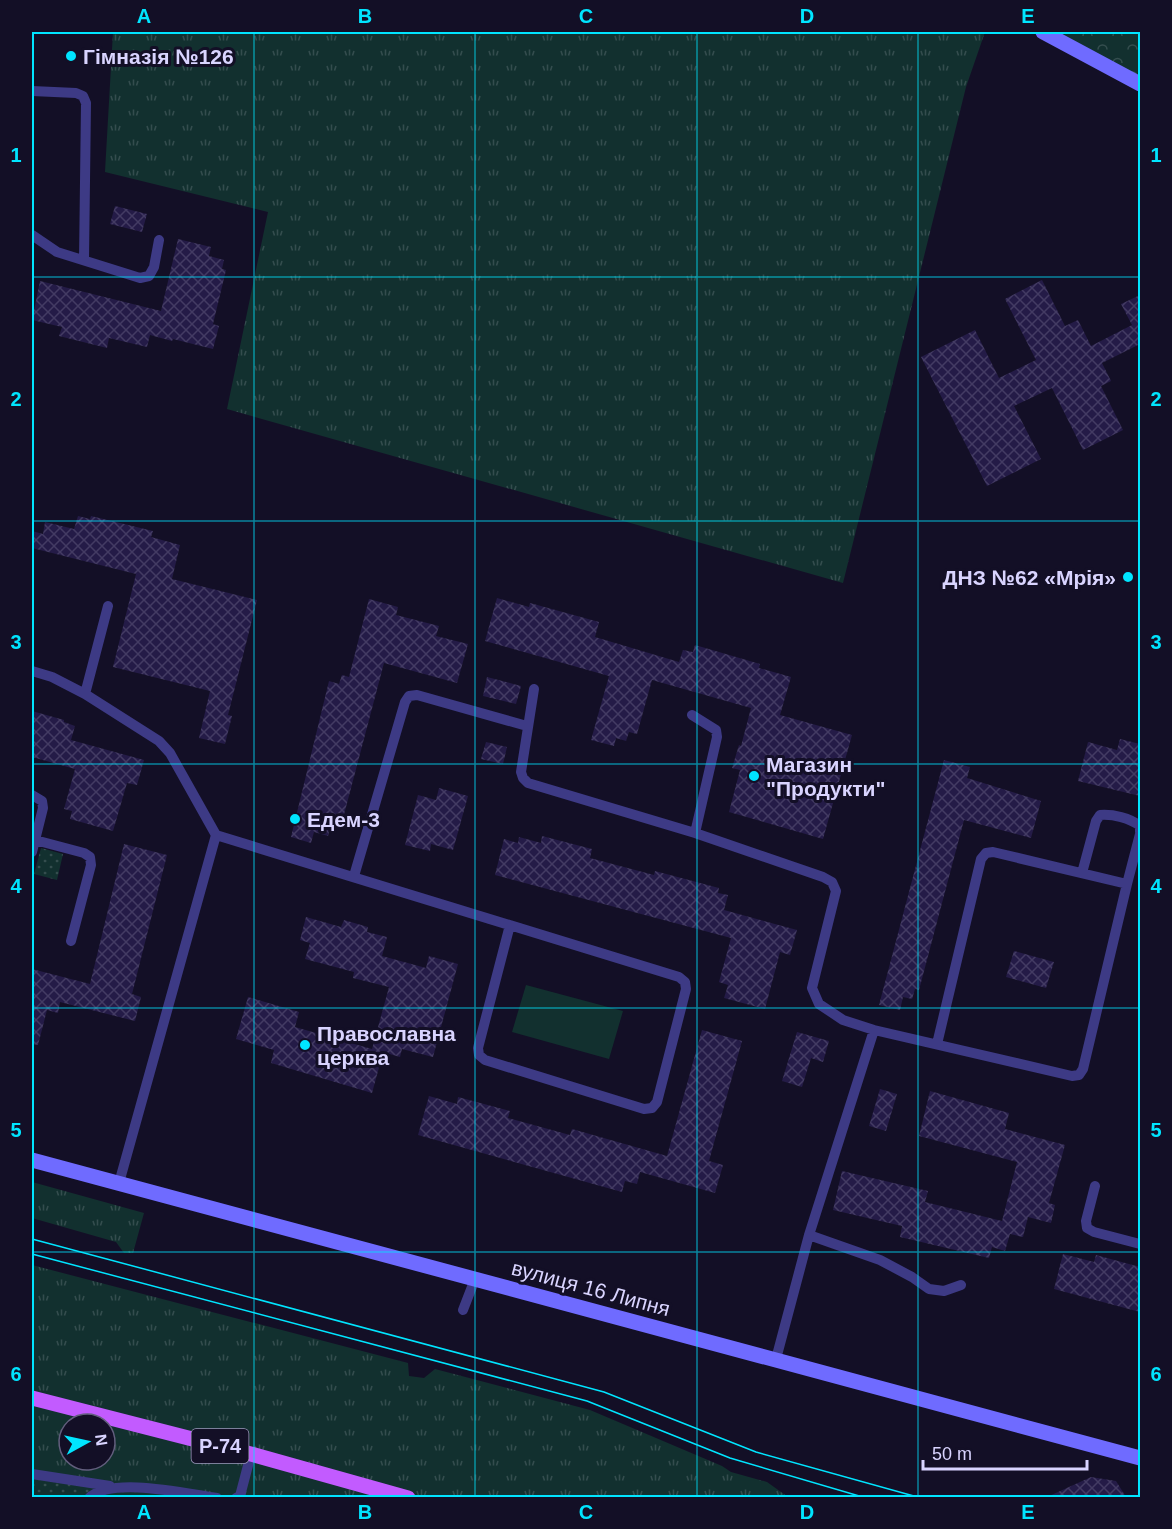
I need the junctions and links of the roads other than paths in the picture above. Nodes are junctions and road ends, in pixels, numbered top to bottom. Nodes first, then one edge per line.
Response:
1 (1043, 32) edge
2 (1140, 84) edge
3 (32, 91) edge
4 (32, 235) edge
5 (159, 240) dead end
6 (84, 260) junction
7 (108, 606) dead end
8 (32, 671) edge
9 (534, 689) dead end
10 (85, 694) junction
11 (692, 714) dead end
12 (527, 726) junction
13 (32, 795) edge
14 (695, 833) junction
15 (1140, 833) edge
16 (216, 835) junction
17 (35, 840) junction
18 (32, 852) edge
19 (1082, 873) junction
20 (354, 876) junction
21 (1127, 884) junction
22 (510, 925) junction
23 (71, 941) dead end
24 (874, 1030) junction
25 (937, 1044) junction
26 (32, 1160) edge
27 (119, 1183) junction
28 (1095, 1186) dead end
29 (809, 1235) junction
30 (1140, 1244) edge
31 (475, 1279) junction
32 (961, 1285) dead end
33 (463, 1310) dead end
34 (776, 1359) junction
35 (32, 1398) edge
36 (251, 1454) junction
37 (1140, 1458) edge
38 (32, 1474) edge
39 (119, 1487) junction
40 (89, 1497) edge
41 (217, 1497) edge
42 (236, 1497) edge
43 (408, 1497) edge

1 - 2 street
3 - 6 lane
4 - 6 lane
5 - 6 lane
7 - 10 lane
8 - 10 lane
9 - 12 lane
10 - 16 lane
11 - 14 lane
12 - 14 lane
12 - 20 lane
13 - 17 lane
14 - 24 lane
15 - 19 lane
15 - 21 lane
16 - 20 lane
16 - 27 lane
17 - 18 lane
17 - 23 lane
19 - 21 lane
19 - 25 lane
20 - 22 lane
21 - 25 lane
22 - 22 lane
24 - 25 lane
24 - 29 lane
26 - 27 street, вулиця 16 Липня
27 - 31 street, вулиця 16 Липня
28 - 30 lane
29 - 32 lane
29 - 34 lane
31 - 33 lane
31 - 34 street, вулиця 16 Липня
34 - 37 street, вулиця 16 Липня
35 - 36 main road, Р-74
36 - 42 lane
36 - 43 main road, Р-74
38 - 39 lane
39 - 40 lane
39 - 41 lane

